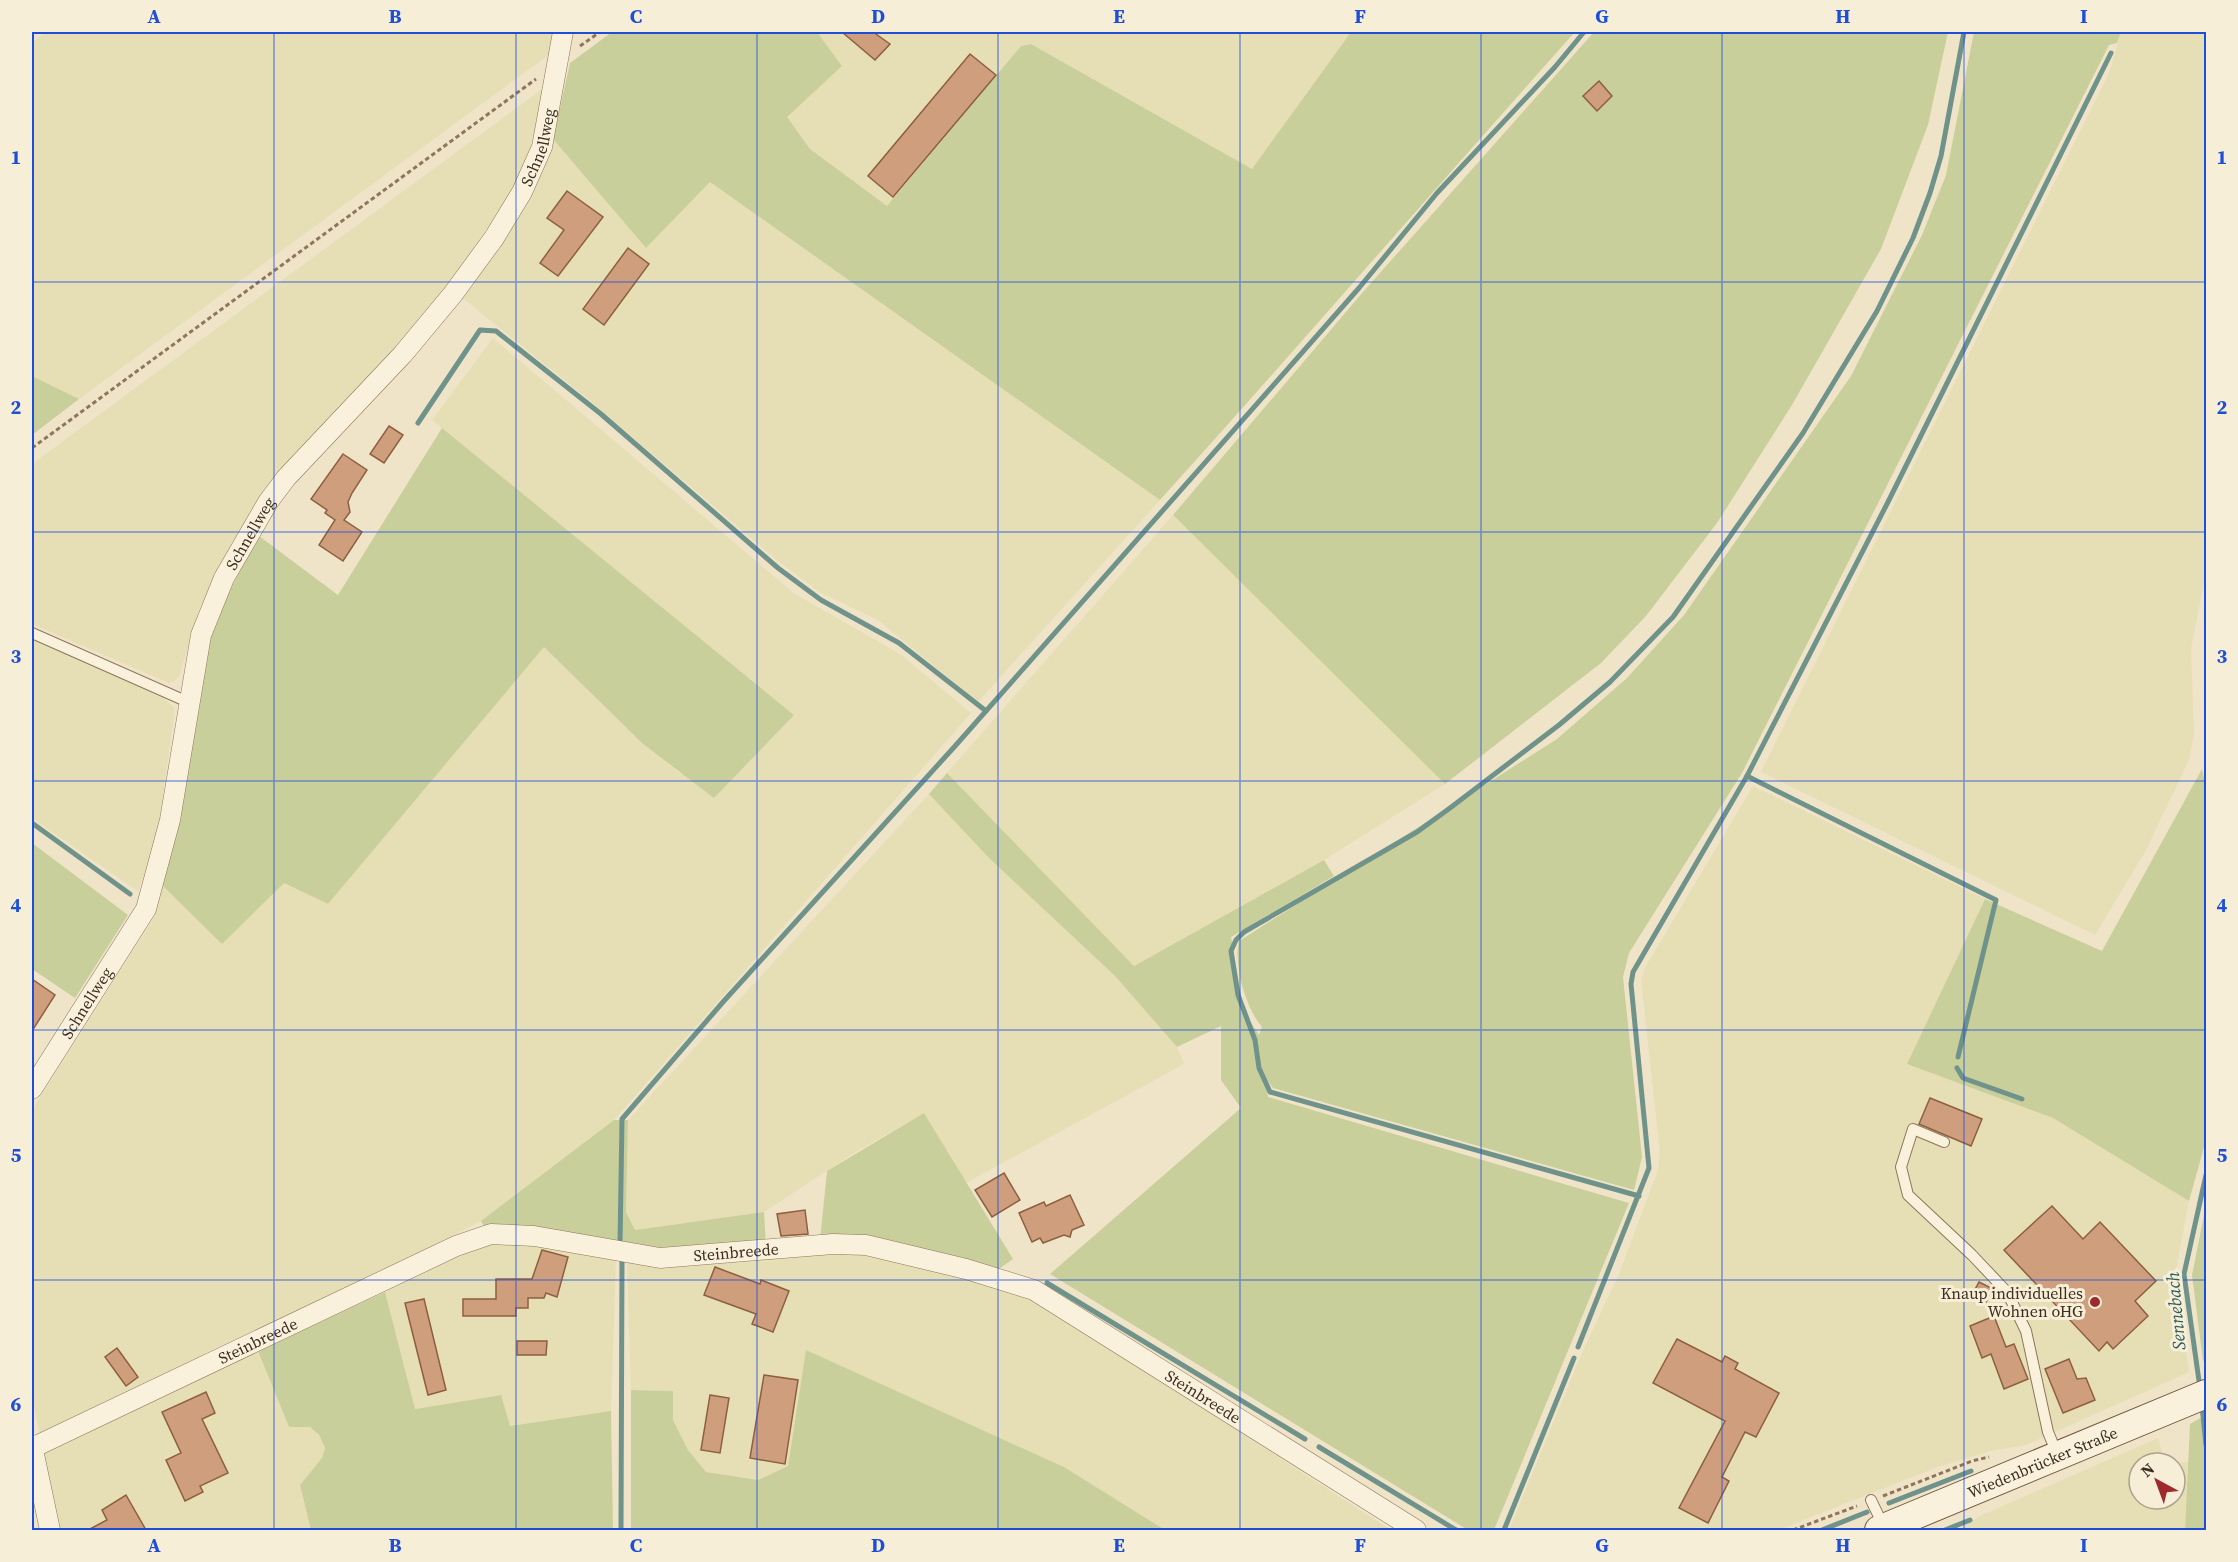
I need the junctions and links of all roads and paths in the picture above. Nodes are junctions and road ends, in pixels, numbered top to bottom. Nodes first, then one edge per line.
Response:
1 (563, 32) edge
2 (600, 32) edge
3 (559, 62) junction
4 (32, 448) edge
5 (32, 633) edge
6 (188, 702) junction
7 (32, 1089) edge
8 (1944, 1142) dead end
9 (2194, 1399) edge
10 (32, 1447) edge
11 (2058, 1456) junction
12 (1871, 1500) joint
13 (1882, 1529) edge
14 (51, 1530) edge
15 (1416, 1530) edge
16 (1793, 1530) edge

1 - 3 street, Schnellweg
2 - 3 path
3 - 4 path
3 - 6 street, Schnellweg
5 - 6 lane
6 - 7 street, Schnellweg
8 - 11 lane
9 - 11 main road, Wiedenbrücker Straße
10 - 14 street
10 - 15 street, Steinbreede
11 - 13 main road, Wiedenbrücker Straße
12 - 13 lane
12 - 16 path

